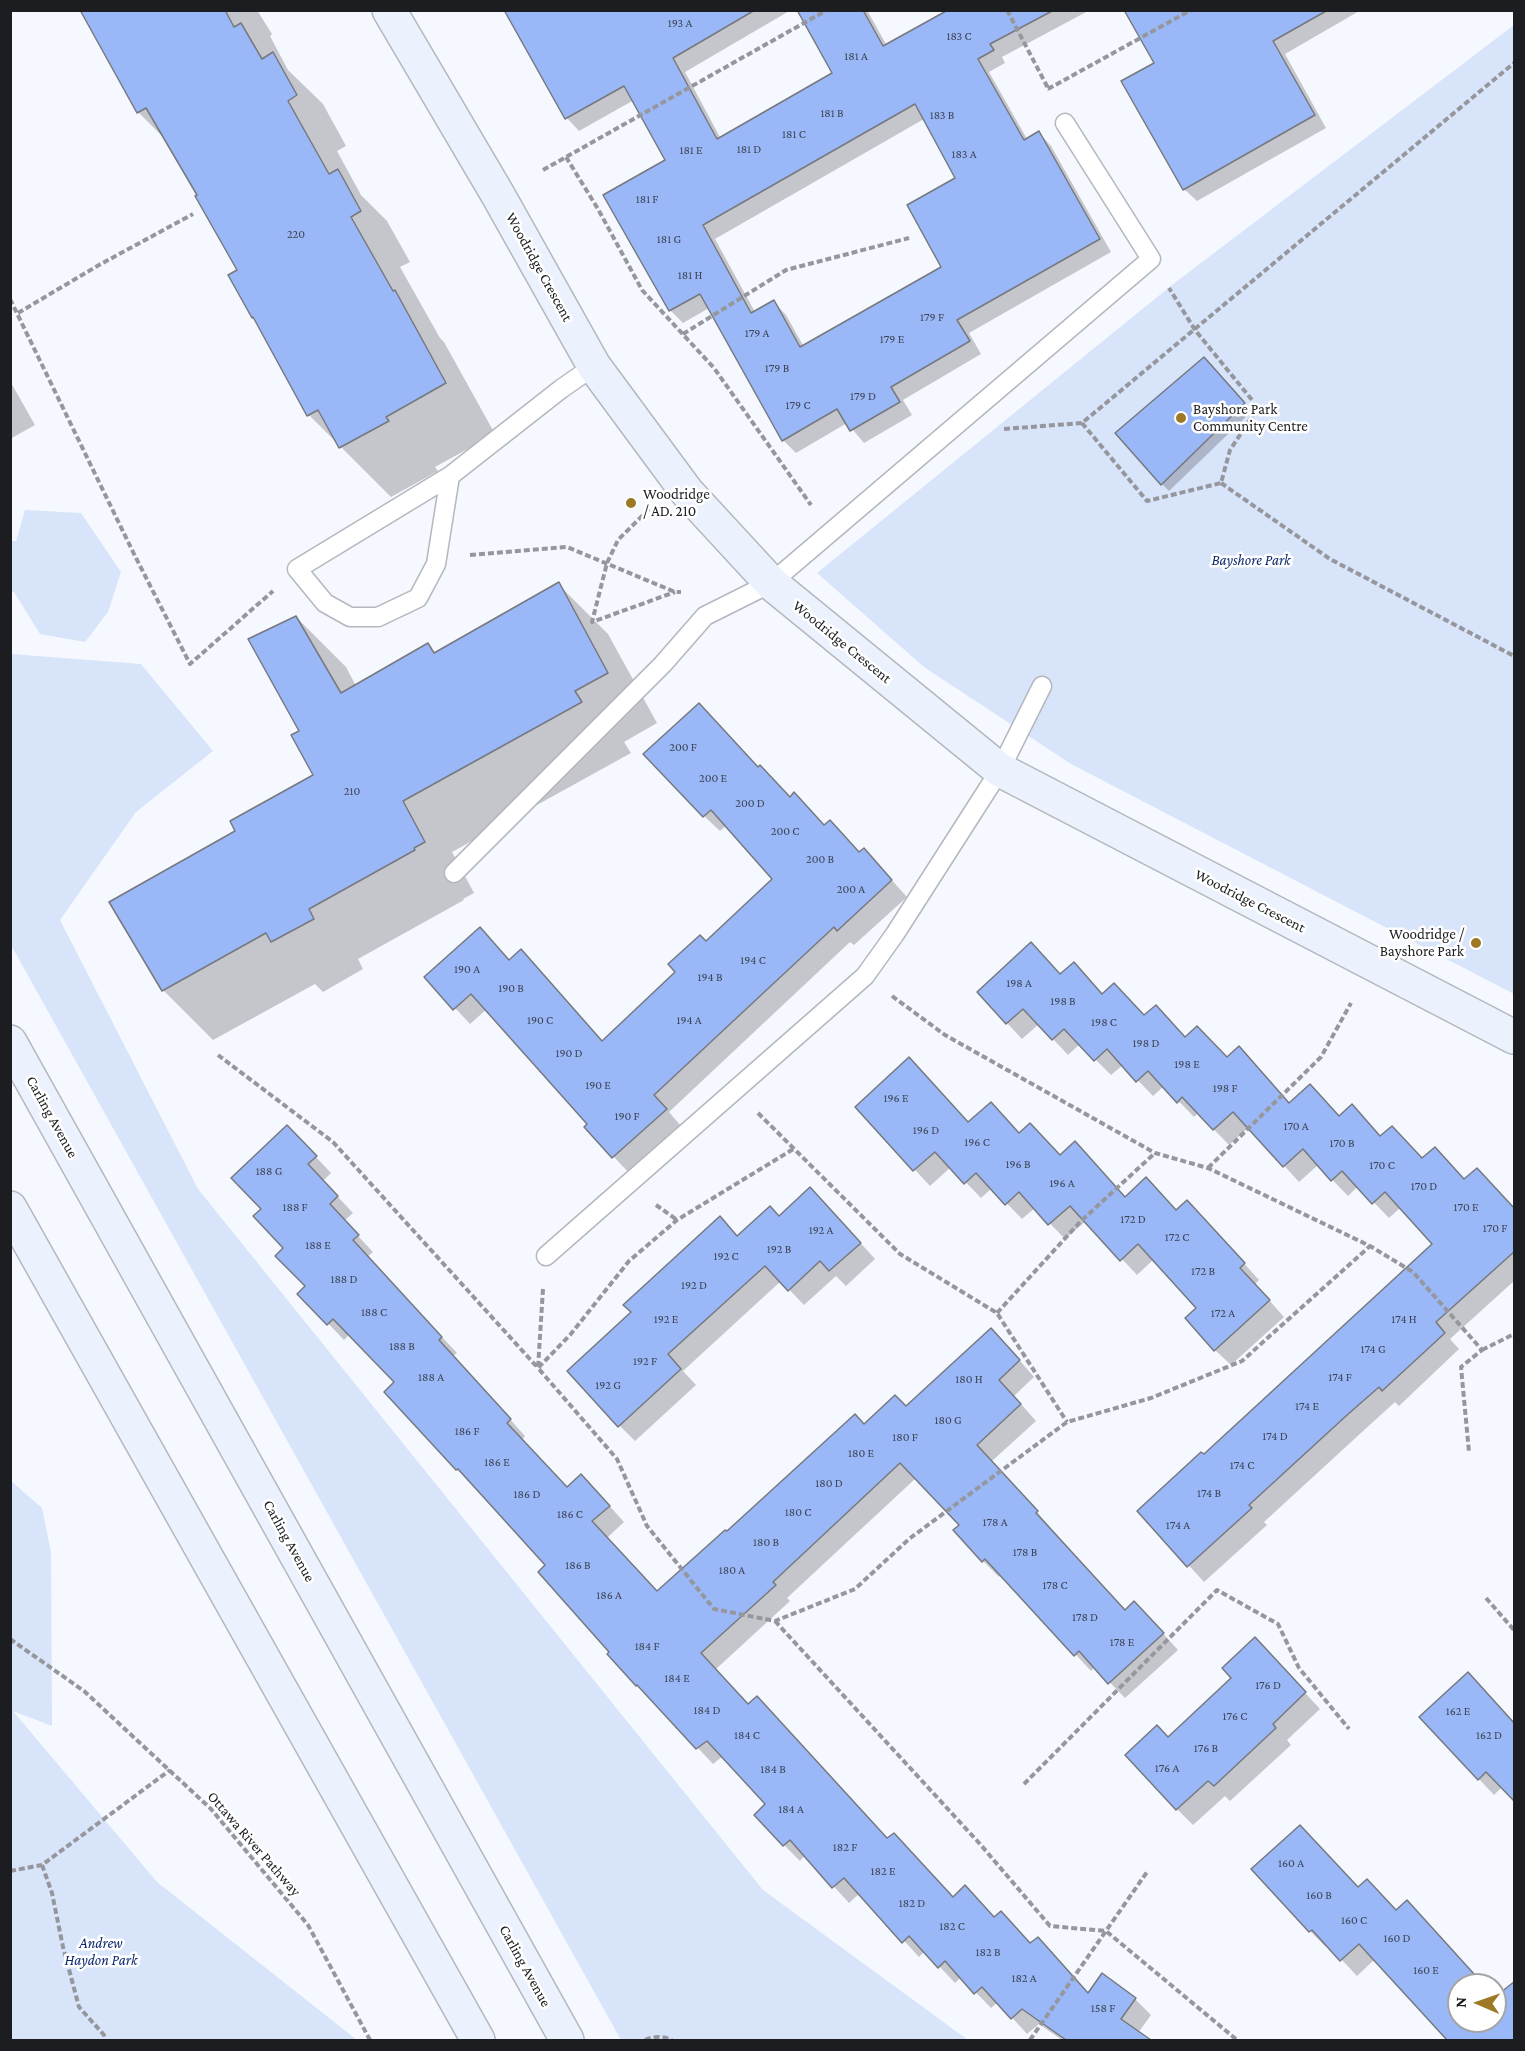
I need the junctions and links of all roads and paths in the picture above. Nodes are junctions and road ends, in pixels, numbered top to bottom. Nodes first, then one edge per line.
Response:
1 (389, 10) edge
2 (827, 10) edge
3 (1006, 10) edge
4 (1191, 10) edge
5 (1515, 63) edge
6 (1048, 89) junction
7 (1065, 123) joint
8 (566, 157) junction
9 (543, 170) dead end
10 (192, 214) dead end
11 (909, 238) dead end
12 (1151, 259) junction
13 (10, 299) edge
14 (18, 313) junction
15 (1195, 330) junction
16 (683, 334) junction
17 (594, 366) junction
18 (1083, 423) junction
19 (947, 433) junction
20 (450, 476) junction
21 (1221, 483) junction
22 (649, 508) dead end
23 (831, 532) junction
24 (607, 563) junction
25 (436, 564) junction
26 (297, 568) junction
27 (771, 584) junction
28 (675, 592) junction
29 (735, 601) junction
30 (1515, 656) edge
31 (1042, 686) dead end
32 (1000, 770) junction
33 (454, 873) dead end
34 (865, 976) junction
35 (1351, 1003) dead end
36 (1515, 1037) edge
37 (10, 1042) edge
38 (218, 1055) dead end
39 (736, 1091) junction
40 (795, 1148) junction
41 (1155, 1153) junction
42 (1208, 1168) junction
43 (10, 1208) edge
44 (1371, 1246) junction
45 (546, 1256) joint
46 (997, 1313) junction
47 (1515, 1334) edge
48 (1482, 1350) junction
49 (538, 1368) junction
50 (1067, 1422) junction
51 (1469, 1452) dead end
52 (1485, 1598) dead end
53 (775, 1621) junction
54 (1515, 1630) edge
55 (10, 1639) edge
56 (1349, 1729) dead end
57 (170, 1770) junction
58 (1024, 1784) dead end
59 (42, 1866) junction
60 (10, 1871) edge
61 (1147, 1872) dead end
62 (1106, 1931) junction
63 (105, 2040) edge
64 (370, 2040) edge
65 (477, 2040) edge
66 (567, 2040) edge
67 (645, 2040) edge
68 (672, 2040) edge
69 (1030, 2040) edge
70 (1237, 2040) edge

1 - 17 main road, Woodridge Crescent
2 - 8 path
3 - 6 path
4 - 6 path
5 - 15 path
6 - 7 path
7 - 12 lane
8 - 9 path
8 - 16 path
10 - 14 path
11 - 16 path
12 - 15 path
12 - 19 lane
13 - 14 path
14 - 26 path
15 - 18 path
15 - 21 path
16 - 23 path
17 - 20 lane
17 - 27 main road, Woodridge Crescent
18 - 19 path
18 - 21 path
19 - 23 lane
20 - 25 lane
20 - 26 lane
21 - 30 path
22 - 24 path
23 - 27 lane
24 - 25 path
24 - 28 path
24 - 28 path
25 - 26 lane
27 - 29 lane
27 - 32 main road, Woodridge Crescent
28 - 29 path
29 - 33 lane
31 - 32 lane
32 - 34 lane
32 - 36 main road, Woodridge Crescent
34 - 39 lane
34 - 41 path
35 - 42 path
37 - 66 main road, Carling Avenue
38 - 49 path
39 - 40 path
39 - 45 lane
40 - 46 path
40 - 49 path
41 - 42 path
41 - 46 path
42 - 44 path
43 - 65 main road
44 - 48 path
44 - 50 path
45 - 49 path
46 - 50 path
47 - 48 path
48 - 51 path
49 - 53 path
50 - 53 path
52 - 54 path
53 - 62 path
55 - 57 path, Ottawa River Pathway
56 - 58 path
57 - 59 path
57 - 64 path, Ottawa River Pathway
59 - 60 path
59 - 63 path
61 - 62 path
62 - 69 path
62 - 70 path
67 - 68 path

